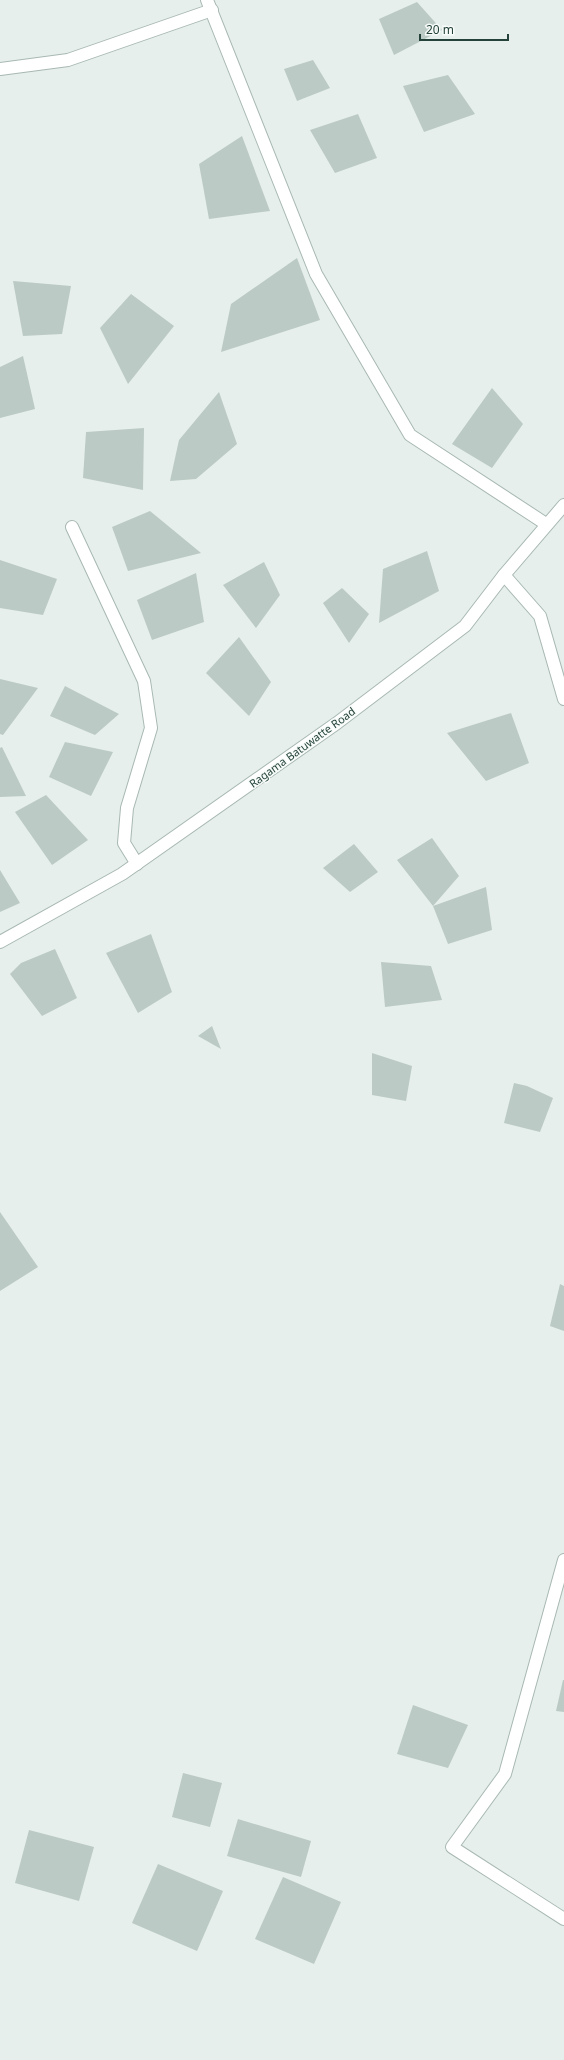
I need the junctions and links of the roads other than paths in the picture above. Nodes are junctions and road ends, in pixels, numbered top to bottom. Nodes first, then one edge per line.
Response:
1 (209, 5) edge
2 (0, 69) edge
3 (564, 505) edge
4 (546, 524) junction
5 (72, 527) dead end
6 (504, 575) junction
7 (564, 700) edge
8 (137, 864) junction
9 (0, 942) edge
10 (564, 1560) edge
11 (564, 1918) edge

1 - 2 street
1 - 4 street
3 - 4 street, Ragama Batuwatte Road
4 - 6 street, Ragama Batuwatte Road
5 - 8 street
6 - 7 street
6 - 8 street, Ragama Batuwatte Road
8 - 9 street, Ragama Batuwatte Road
10 - 11 street

